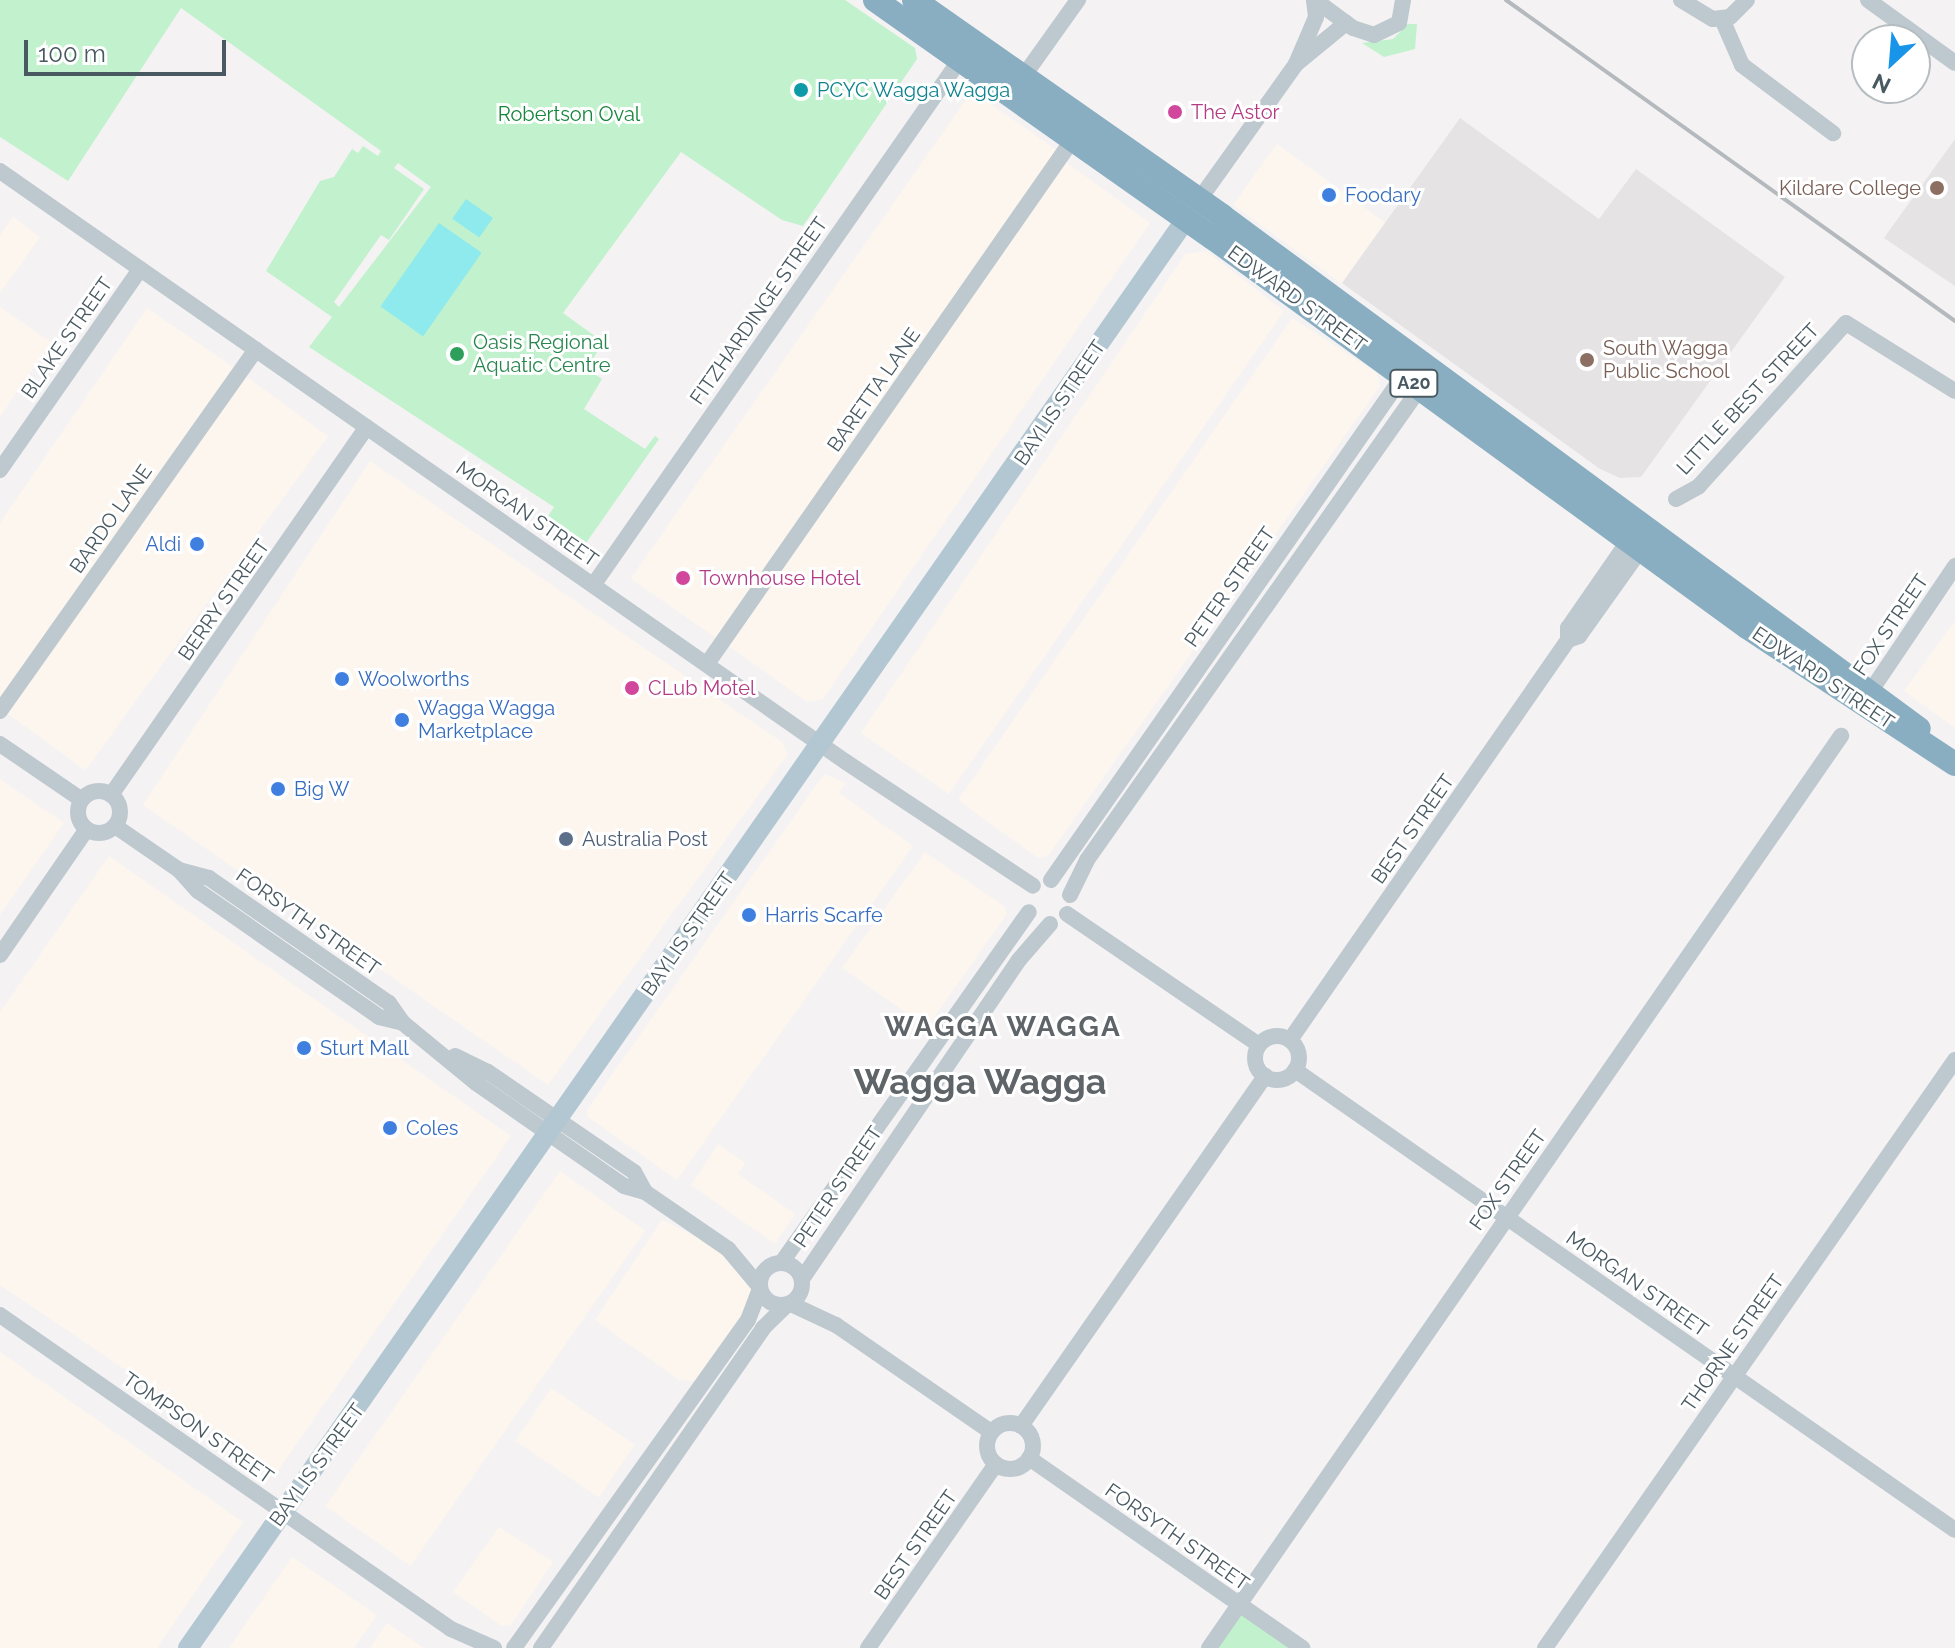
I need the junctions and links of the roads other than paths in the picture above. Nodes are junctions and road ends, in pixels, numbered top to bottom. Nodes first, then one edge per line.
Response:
1 (875, 0) edge
2 (914, 0) edge
3 (1078, 0) edge
4 (1314, 0) edge
5 (1403, 0) edge
6 (1681, 0) edge
7 (1747, 0) edge
8 (1868, 0) edge
9 (1722, 19) junction
10 (1346, 23) junction
11 (966, 50) junction
12 (1955, 63) edge
13 (1296, 64) junction
14 (1023, 77) junction
15 (1833, 133) dead end
16 (1073, 139) junction
17 (0, 171) edge
18 (1193, 209) junction
19 (140, 269) junction
20 (256, 350) junction
21 (1411, 382) junction
22 (1955, 391) edge
23 (367, 427) junction
24 (1337, 468) junction
25 (0, 470) edge
26 (1355, 481) junction
27 (1676, 499) dead end
28 (1293, 532) junction
29 (1641, 535) junction
30 (1310, 544) junction
31 (1955, 566) edge
32 (594, 584) junction
33 (1244, 601) junction
34 (1261, 614) junction
35 (707, 664) junction
36 (1201, 665) junction
37 (1217, 676) junction
38 (1866, 698) junction
39 (0, 711) edge
40 (1153, 736) junction
41 (1841, 736) dead end
42 (0, 744) edge
43 (821, 744) junction
44 (1168, 746) junction
45 (1955, 761) edge
46 (111, 795) junction
47 (82, 800) junction
48 (1116, 804) junction
49 (115, 826) junction
50 (87, 829) junction
51 (1051, 880) junction
52 (1033, 886) junction
53 (1070, 895) junction
54 (1029, 912) junction
55 (1067, 914) junction
56 (1050, 924) junction
57 (0, 955) edge
58 (977, 1006) junction
59 (1290, 1040) junction
60 (1259, 1045) junction
61 (930, 1057) junction
62 (1955, 1060) edge
63 (945, 1067) junction
64 (1295, 1070) junction
65 (1265, 1076) junction
66 (883, 1125) junction
67 (553, 1127) junction
68 (898, 1134) junction
69 (841, 1183) junction
70 (857, 1193) junction
71 (1507, 1218) junction
72 (728, 1249) junction
73 (780, 1262) junction
74 (802, 1282) junction
75 (760, 1287) junction
76 (789, 1304) junction
77 (0, 1315) edge
78 (836, 1325) junction
79 (1734, 1376) junction
80 (702, 1383) junction
81 (718, 1394) junction
82 (1021, 1426) junction
83 (991, 1432) junction
84 (664, 1439) junction
85 (679, 1449) junction
86 (1029, 1458) junction
87 (996, 1464) junction
88 (616, 1509) junction
89 (284, 1513) junction
90 (631, 1519) junction
91 (1955, 1530) edge
92 (578, 1565) junction
93 (592, 1575) junction
94 (1239, 1604) junction
95 (451, 1629) junction
96 (188, 1648) edge
97 (469, 1648) edge
98 (494, 1648) edge
99 (514, 1648) edge
100 (541, 1648) edge
101 (868, 1648) edge
102 (1209, 1648) edge
103 (1302, 1648) edge
104 (1545, 1648) edge

1 - 11 highway, EDWARD STREET / A20
2 - 11 highway, EDWARD STREET / A20
3 - 14 street
4 - 10 street
4 - 13 street
5 - 10 street
6 - 9 street
7 - 9 street
8 - 12 street
9 - 15 street
10 - 13 street
11 - 14 highway, EDWARD STREET / A20
11 - 16 highway, EDWARD STREET / A20
11 - 32 street, FITZHARDINGE STREET
13 - 18 street
14 - 18 highway, EDWARD STREET / A20
16 - 18 highway, EDWARD STREET / A20
16 - 35 street, BARETTA LANE
17 - 19 street, MORGAN STREET
18 - 21 highway, EDWARD STREET / A20
18 - 29 highway, EDWARD STREET / A20
18 - 43 main road, BAYLIS STREET
19 - 20 street, MORGAN STREET
19 - 25 street, BLAKE STREET
20 - 23 street, MORGAN STREET
20 - 39 street, BARDO LANE
21 - 24 street, PETER STREET
21 - 26 street, PETER STREET
21 - 29 highway, EDWARD STREET / A20
22 - 27 street, LITTLE BEST STREET
23 - 32 street, MORGAN STREET
23 - 46 street, BERRY STREET
24 - 26 street
24 - 28 street, PETER STREET
26 - 30 street, PETER STREET
28 - 30 street, PETER STREET
28 - 33 street, PETER STREET
29 - 38 highway, EDWARD STREET / A20
29 - 59 street, BEST STREET
30 - 34 street, PETER STREET
31 - 38 street, FOX STREET
32 - 35 street, MORGAN STREET
33 - 34 street
33 - 36 street, PETER STREET
34 - 37 street, PETER STREET
35 - 43 street, MORGAN STREET
36 - 37 street, PETER STREET
36 - 40 street, PETER STREET
37 - 44 street, PETER STREET
38 - 45 highway, EDWARD STREET / A20
40 - 44 street
40 - 48 street, PETER STREET
41 - 71 street, FOX STREET
42 - 47 street
43 - 52 street, MORGAN STREET
43 - 67 main road, BAYLIS STREET
44 - 48 street, PETER STREET
46 - 47 street
46 - 49 street
47 - 50 street
48 - 51 street, PETER STREET
48 - 53 street, PETER STREET
49 - 50 street
49 - 67 street, FORSYTH STREET
50 - 57 street
51 - 52 street
51 - 53 street
52 - 54 street
53 - 55 street
54 - 56 street
54 - 58 street, PETER STREET
55 - 56 street
55 - 60 street
56 - 58 street, PETER STREET
58 - 61 street, PETER STREET
58 - 63 street, PETER STREET
59 - 60 street
59 - 64 street
60 - 65 street
61 - 63 street
61 - 66 street, PETER STREET
62 - 79 street, THORNE STREET
63 - 68 street, PETER STREET
64 - 65 street
64 - 71 street, MORGAN STREET
65 - 82 street
66 - 68 street
66 - 69 street, PETER STREET
67 - 72 street, FORSYTH STREET
67 - 89 main road, BAYLIS STREET
68 - 70 street, PETER STREET
69 - 70 street
69 - 73 street, PETER STREET
70 - 74 street, PETER STREET
71 - 79 street, MORGAN STREET
71 - 94 street, FOX STREET
72 - 73 street, FORSYTH STREET
72 - 75 street, FORSYTH STREET
73 - 74 street
73 - 75 street
74 - 76 street
74 - 78 street
75 - 76 street
75 - 80 street
76 - 78 street
76 - 81 street
77 - 89 street, TOMPSON STREET
78 - 83 street
79 - 91 street, MORGAN STREET
79 - 104 street, THORNE STREET
80 - 81 street
80 - 84 street
81 - 85 street
82 - 83 street
82 - 86 street
83 - 87 street
84 - 85 street
84 - 88 street
85 - 90 street
86 - 87 street
86 - 94 street, FORSYTH STREET
87 - 101 street, BEST STREET
88 - 90 street
88 - 92 street
89 - 95 street, TOMPSON STREET
89 - 96 main road, BAYLIS STREET
90 - 93 street
92 - 93 street
92 - 99 street
93 - 100 street
94 - 102 street, FOX STREET
94 - 103 street, FORSYTH STREET
95 - 97 street, TOMPSON STREET
95 - 98 street, TOMPSON STREET

